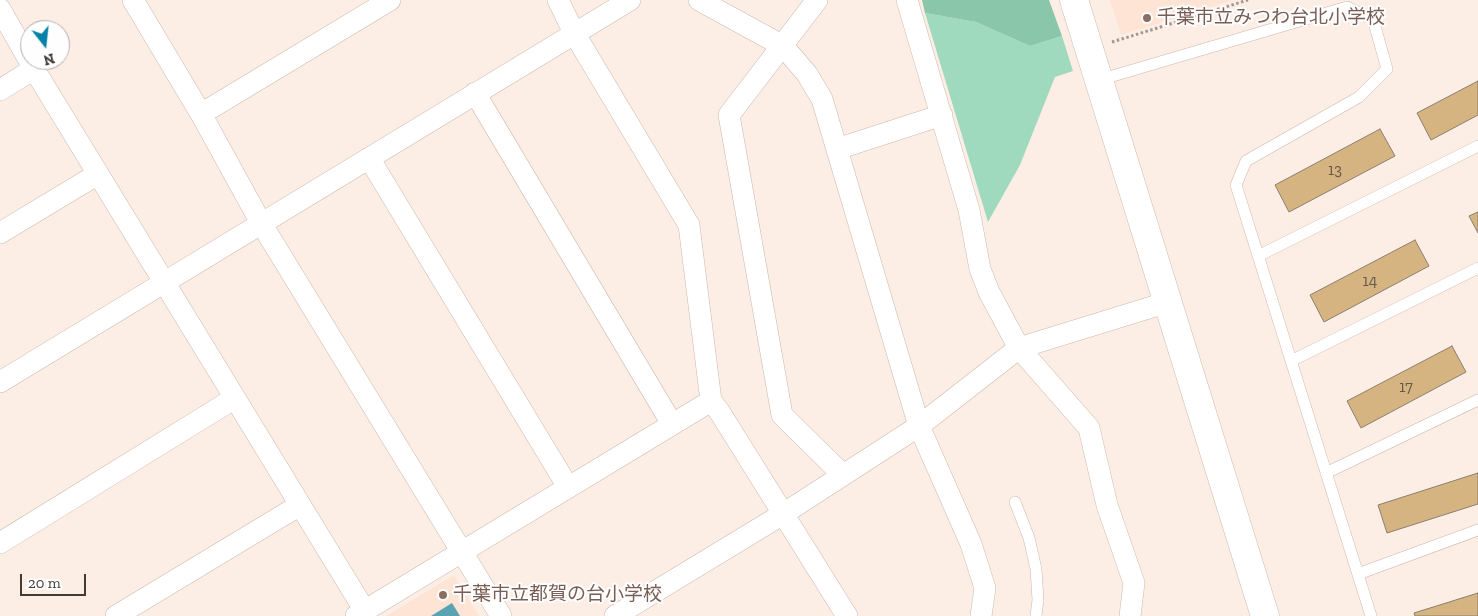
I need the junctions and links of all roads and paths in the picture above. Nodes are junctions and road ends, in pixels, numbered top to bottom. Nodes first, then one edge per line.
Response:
1 (390, 0) edge
2 (558, 0) edge
3 (630, 0) edge
4 (699, 0) edge
5 (817, 0) edge
6 (907, 0) edge
7 (1074, 0) edge
8 (1248, 0) edge
9 (140, 2) edge
10 (0, 9) edge
11 (574, 33) junction
12 (20, 45) edge
13 (783, 46) junction
14 (1089, 49) junction
15 (34, 70) joint
16 (1099, 80) junction
17 (0, 90) edge
18 (475, 93) junction
19 (201, 114) junction
20 (942, 115) junction
21 (1478, 146) edge
22 (836, 149) junction
23 (369, 158) junction
24 (98, 174) junction
25 (261, 223) junction
26 (0, 234) edge
27 (1258, 256) junction
28 (1478, 268) edge
29 (164, 282) junction
30 (1168, 302) junction
31 (1019, 348) junction
32 (1291, 361) junction
33 (0, 382) edge
34 (235, 398) junction
35 (1478, 400) edge
36 (711, 401) junction
37 (672, 424) junction
38 (919, 426) junction
39 (1326, 473) junction
40 (842, 475) junction
41 (568, 487) junction
42 (1015, 502) dead end
43 (300, 505) junction
44 (783, 514) junction
45 (1478, 530) edge
46 (0, 543) edge
47 (462, 552) junction
48 (1358, 574) junction
49 (361, 613) edge
50 (116, 616) edge
51 (501, 616) edge
52 (615, 616) edge
53 (847, 616) edge
54 (981, 616) edge
55 (1036, 616) edge
56 (1130, 616) edge
57 (1265, 616) edge
58 (1371, 616) edge

1 - 19 street
2 - 11 street
3 - 11 street
4 - 13 street
5 - 13 street
6 - 20 street
7 - 14 street
8 - 14 path
9 - 19 street
10 - 12 street
11 - 18 street
11 - 36 street
13 - 22 street
13 - 40 street
14 - 16 street
15 - 17 street
15 - 24 street
16 - 27 lane
16 - 30 street
18 - 23 street
18 - 37 street
19 - 25 street
20 - 22 street
20 - 31 street
21 - 27 lane
22 - 38 street
23 - 25 street
23 - 41 street
24 - 26 street
24 - 29 street
25 - 29 street
25 - 47 street
27 - 32 lane
28 - 32 lane
29 - 33 street
29 - 34 street
30 - 31 street
30 - 57 street
31 - 38 street
31 - 56 street
32 - 39 lane
34 - 43 street
34 - 46 street
35 - 39 lane
36 - 37 street
36 - 44 street
37 - 41 street
38 - 40 street
38 - 54 street
39 - 48 lane
40 - 44 street
41 - 47 street
42 - 55 lane
43 - 49 street
43 - 50 street
44 - 52 street
44 - 53 street
45 - 48 lane
47 - 49 street
47 - 51 street
48 - 58 lane

